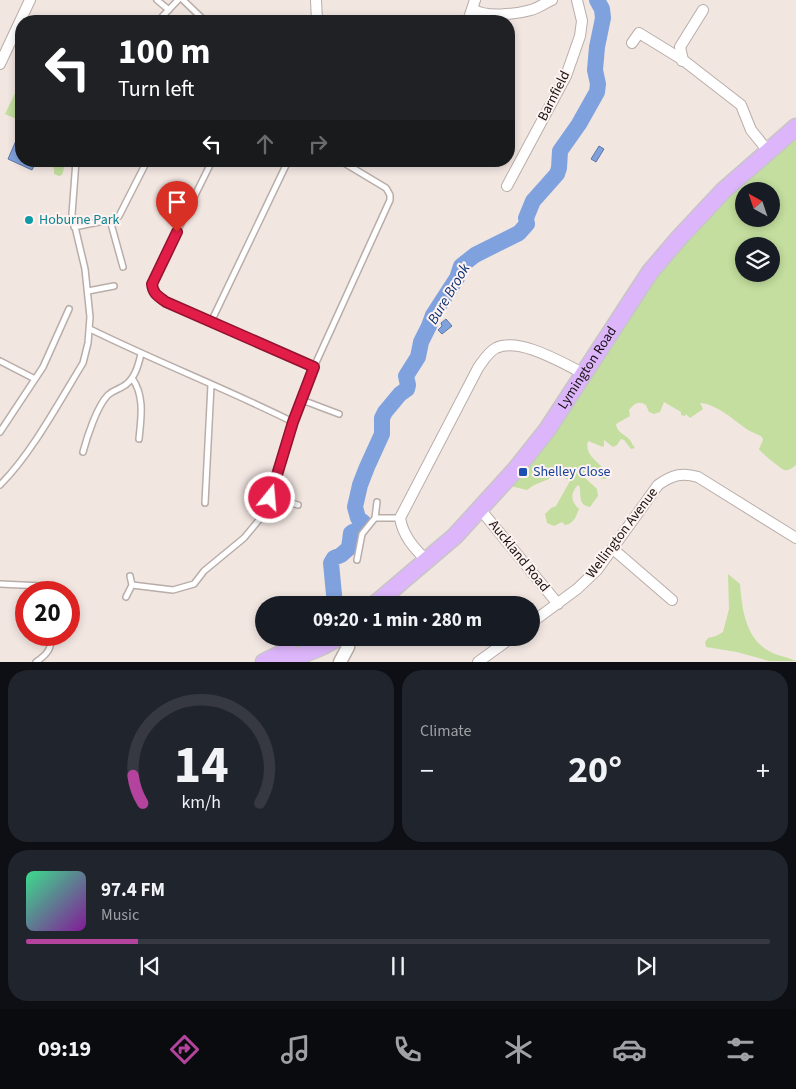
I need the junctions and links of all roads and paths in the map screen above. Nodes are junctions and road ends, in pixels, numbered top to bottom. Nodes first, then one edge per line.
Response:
1 (30, 0) edge
2 (157, 0) edge
3 (178, 0) edge
4 (183, 0) edge
5 (316, 0) edge
6 (552, 0) edge
7 (577, 0) edge
8 (474, 4) edge
9 (169, 10) junction
10 (703, 10) dead end
11 (23, 15) edge
12 (164, 15) edge
13 (199, 15) edge
14 (317, 15) edge
15 (15, 32) edge
16 (632, 43) dead end
17 (681, 62) junction
18 (0, 64) edge
19 (796, 127) edge
20 (768, 151) junction
21 (75, 167) edge
22 (144, 167) edge
23 (209, 167) edge
24 (285, 167) edge
25 (350, 167) edge
26 (507, 186) dead end
27 (110, 220) junction
28 (74, 227) junction
29 (123, 267) dead end
30 (114, 286) dead end
31 (88, 291) junction
32 (69, 309) dead end
33 (211, 322) junction
34 (90, 329) junction
35 (141, 354) junction
36 (0, 361) edge
37 (314, 367) junction
38 (583, 373) junction
39 (132, 378) junction
40 (35, 379) junction
41 (211, 385) junction
42 (302, 400) junction
43 (339, 414) dead end
44 (293, 422) junction
45 (0, 432) edge
46 (139, 439) dead end
47 (83, 452) dead end
48 (0, 485) edge
49 (270, 497) junction
50 (376, 502) dead end
51 (205, 503) dead end
52 (298, 505) dead end
53 (480, 509) junction
54 (375, 518) junction
55 (400, 518) junction
56 (796, 538) edge
57 (613, 549) junction
58 (357, 560) dead end
59 (427, 561) junction
60 (130, 576) dead end
61 (0, 584) edge
62 (15, 585) edge
63 (132, 585) junction
64 (126, 596) dead end
65 (385, 596) edge
66 (672, 600) dead end
67 (558, 604) junction
68 (540, 617) edge
69 (50, 646) edge
70 (322, 646) edge
71 (348, 646) edge
72 (500, 646) edge
73 (302, 654) edge
74 (36, 662) edge
75 (264, 662) edge
76 (281, 662) edge
77 (340, 662) edge
78 (478, 662) edge

1 - 11 street
2 - 9 lane
3 - 9 lane
4 - 13 lane
5 - 14 street
6 - 8 street
7 - 26 street, Barnfield
9 - 12 lane
10 - 17 street
15 - 18 street
16 - 17 street
17 - 20 street
19 - 20 main road, Lymington Road
20 - 38 main road, Lymington Road
21 - 28 lane
22 - 27 lane
23 - 33 lane
24 - 33 lane
25 - 37 lane
27 - 28 lane
27 - 29 lane
28 - 31 lane
30 - 31 lane
31 - 34 lane
32 - 40 lane
33 - 37 lane
34 - 35 lane
34 - 48 lane
35 - 39 lane
35 - 41 lane
36 - 40 lane
37 - 42 lane
38 - 53 main road, Lymington Road
38 - 55 street
39 - 46 lane
39 - 47 lane
40 - 45 lane
41 - 44 lane
41 - 51 lane
42 - 43 lane
42 - 44 lane
44 - 49 lane
49 - 52 lane
49 - 63 lane
50 - 54 lane
53 - 59 main road, Lymington Road
53 - 67 street, Auckland Road
54 - 55 lane
54 - 58 lane
55 - 59 street
56 - 57 street, Wellington Avenue
57 - 66 street
57 - 67 street, Wellington Avenue
59 - 65 main road, Lymington Road
60 - 63 lane
61 - 62 lane
63 - 64 lane
67 - 68 street, Wellington Avenue
69 - 74 lane
70 - 73 main road
71 - 77 street
72 - 78 street
73 - 75 main road
73 - 76 main road

